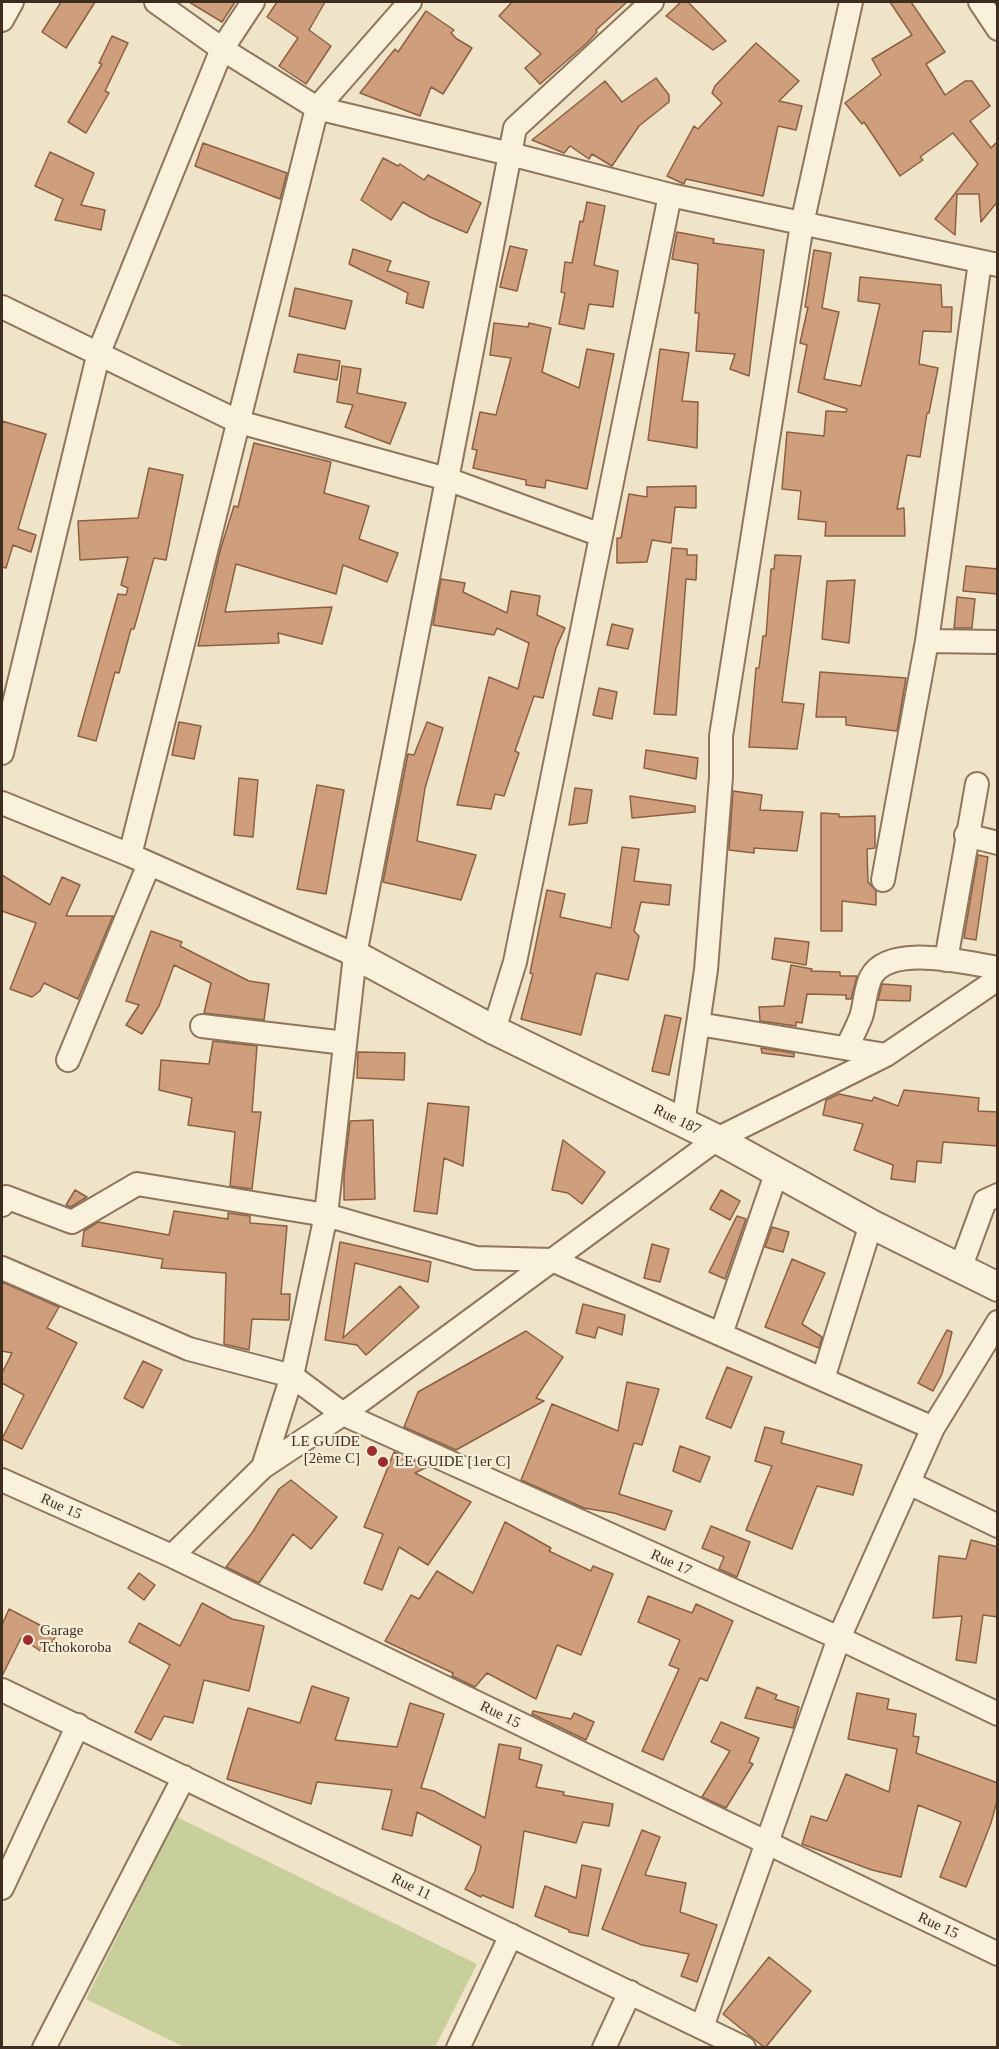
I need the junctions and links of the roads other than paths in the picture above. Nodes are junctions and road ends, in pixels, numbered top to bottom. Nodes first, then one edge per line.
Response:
1 (12, 2) edge
2 (156, 2) edge
3 (253, 2) edge
4 (410, 2) edge
5 (652, 2) edge
6 (851, 2) edge
7 (980, 2) edge
8 (2, 20) edge
9 (998, 29) edge
10 (222, 49) junction
11 (317, 108) junction
12 (510, 154) junction
13 (670, 195) junction
14 (802, 224) junction
15 (989, 263) edge
16 (2, 307) edge
17 (99, 352) junction
18 (239, 422) junction
19 (447, 479) junction
20 (601, 535) junction
21 (927, 641) junction
22 (998, 642) edge
23 (2, 753) edge
24 (977, 784) dead end
25 (2, 803) edge
26 (966, 835) junction
27 (998, 843) edge
28 (140, 859) junction
29 (883, 880) dead end
30 (355, 955) junction
31 (946, 960) junction
32 (998, 968) edge
33 (998, 980) edge
34 (698, 1024) junction
35 (201, 1026) dead end
36 (494, 1030) junction
37 (345, 1043) junction
38 (847, 1047) junction
39 (886, 1055) junction
40 (68, 1060) dead end
41 (683, 1123) junction
42 (717, 1139) junction
43 (776, 1174) junction
44 (998, 1195) edge
45 (2, 1205) edge
46 (326, 1215) junction
47 (871, 1224) junction
48 (552, 1260) junction
49 (2, 1268) edge
50 (960, 1269) junction
51 (998, 1287) edge
52 (998, 1322) edge
53 (721, 1334) junction
54 (292, 1376) junction
55 (823, 1379) junction
56 (343, 1414) junction
57 (933, 1428) junction
58 (263, 1467) junction
59 (2, 1480) edge
60 (909, 1482) junction
61 (998, 1526) edge
62 (172, 1556) junction
63 (839, 1638) junction
64 (2, 1690) edge
65 (998, 1714) edge
66 (78, 1725) junction
67 (184, 1777) junction
68 (24, 1843) junction
69 (767, 1844) junction
70 (2, 1861) edge
71 (2, 1888) edge
72 (511, 1935) junction
73 (998, 1954) edge
74 (630, 1992) junction
75 (702, 2027) junction
76 (44, 2048) edge
77 (458, 2048) edge
78 (604, 2048) edge
79 (744, 2048) edge

1 - 8 street
2 - 10 street
3 - 10 street
4 - 11 street
5 - 12 street
6 - 14 street
7 - 9 street
10 - 11 street
10 - 17 street
11 - 12 street
11 - 18 street
12 - 13 street
12 - 19 street
13 - 14 street
13 - 20 street
14 - 15 street
14 - 34 street
15 - 21 street
16 - 17 street
17 - 18 street
17 - 23 street
18 - 19 street
18 - 28 street
19 - 20 street
19 - 30 street
20 - 36 street
21 - 22 street
21 - 29 street
24 - 26 street
25 - 28 street
26 - 27 street
26 - 31 street
28 - 30 street
28 - 40 street
30 - 36 street, Rue 187
30 - 37 street
31 - 32 street
31 - 38 street
33 - 39 street
34 - 38 street
34 - 41 street
35 - 37 street
36 - 41 street, Rue 187
37 - 46 street
38 - 39 street
39 - 42 street
41 - 42 street, Rue 187
42 - 43 street, Rue 187
42 - 48 street
43 - 47 street, Rue 187
43 - 53 street
44 - 50 street
45 - 46 street
46 - 48 street
46 - 54 street
47 - 50 street, Rue 187
47 - 55 street
48 - 53 street
48 - 56 street
49 - 54 street
50 - 51 street, Rue 187
52 - 57 street
53 - 55 street
54 - 56 street, Rue 17
54 - 58 street
55 - 57 street
56 - 58 street
56 - 63 street, Rue 17
57 - 60 street
58 - 62 street
59 - 62 street, Rue 15
60 - 61 street
60 - 63 street
62 - 69 street, Rue 15
63 - 65 street, Rue 17
63 - 69 street
64 - 66 street, Rue 11
66 - 67 street, Rue 11
66 - 68 street
67 - 72 street, Rue 11
67 - 76 street
68 - 70 street
68 - 71 street
69 - 73 street, Rue 15
69 - 75 street
72 - 74 street, Rue 11
72 - 77 street
74 - 75 street, Rue 11
74 - 78 street
75 - 79 street, Rue 11

